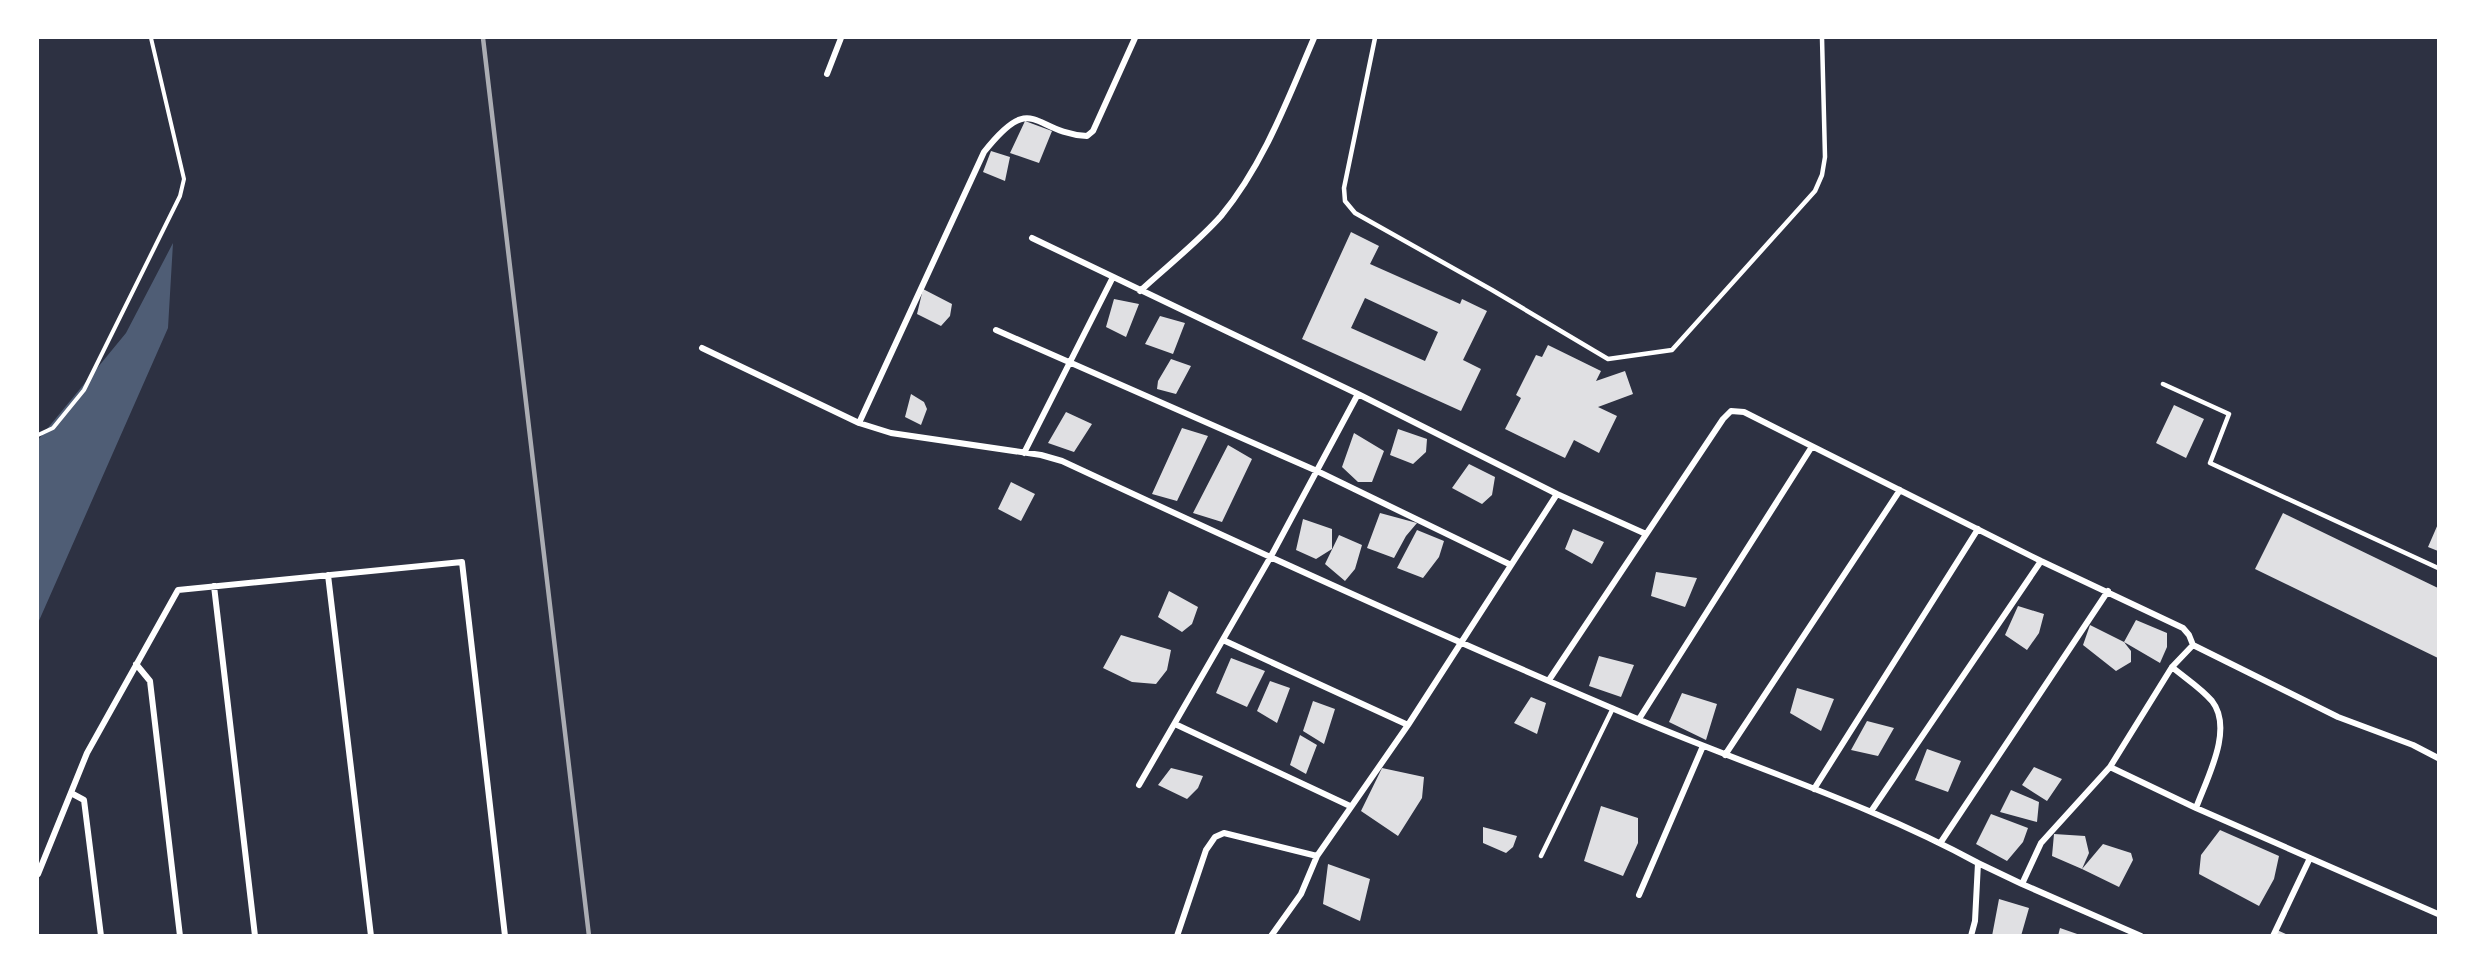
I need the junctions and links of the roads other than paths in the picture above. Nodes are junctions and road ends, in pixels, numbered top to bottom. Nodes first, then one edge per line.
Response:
1 (841, 38) edge
2 (1135, 38) edge
3 (1314, 38) edge
4 (1375, 38) edge
5 (1822, 38) edge
6 (827, 74) dead end
7 (1032, 238) dead end
8 (1113, 277) junction
9 (1140, 291) junction
10 (996, 330) dead end
11 (702, 348) dead end
12 (1069, 364) junction
13 (2163, 384) dead end
14 (1358, 394) junction
15 (859, 423) junction
16 (1811, 447) junction
17 (1024, 453) junction
18 (1317, 471) junction
19 (1900, 490) junction
20 (1557, 494) junction
21 (1978, 529) junction
22 (1646, 534) junction
23 (1270, 558) junction
24 (2041, 561) junction
25 (1511, 565) junction
26 (2439, 568) edge
27 (328, 575) junction
28 (214, 586) junction
29 (2108, 591) junction
30 (1223, 640) junction
31 (1462, 642) junction
32 (2193, 645) junction
33 (136, 664) junction
34 (2172, 668) junction
35 (1550, 680) junction
36 (1613, 708) junction
37 (1639, 719) junction
38 (1175, 724) junction
39 (1408, 725) junction
40 (1703, 746) junction
41 (1725, 755) junction
42 (2439, 758) edge
43 (2110, 767) junction
44 (1139, 785) dead end
45 (1814, 789) junction
46 (71, 793) junction
47 (1350, 806) junction
48 (2196, 808) junction
49 (1872, 810) junction
50 (1941, 842) junction
51 (1317, 856) junction
52 (1541, 856) dead end
53 (2310, 858) junction
54 (1978, 862) junction
55 (38, 874) edge
56 (2022, 884) junction
57 (1639, 895) dead end
58 (2439, 914) edge
59 (102, 936) edge
60 (180, 936) edge
61 (255, 936) edge
62 (371, 936) edge
63 (505, 936) edge
64 (1177, 936) edge
65 (1271, 936) edge
66 (1971, 936) edge
67 (2141, 936) edge
68 (2273, 936) edge

1 - 6 street
2 - 15 street
3 - 9 street
4 - 5 lane
7 - 8 street
8 - 9 street
8 - 12 street
9 - 14 street
10 - 12 street
11 - 15 street
12 - 17 street
12 - 18 street
13 - 26 lane
14 - 18 street
14 - 20 street
15 - 17 street
16 - 19 street
16 - 22 street
16 - 37 street
17 - 23 street
18 - 23 street
18 - 25 street
19 - 21 street
19 - 41 street
20 - 22 street
20 - 25 street
21 - 24 street
21 - 45 street
22 - 35 street
23 - 30 street
23 - 31 street
24 - 29 street
24 - 49 street
25 - 31 street
27 - 28 street
27 - 62 street
27 - 63 street
28 - 33 street
28 - 61 street
29 - 32 street
29 - 50 street
30 - 38 street
30 - 39 street
31 - 35 street
31 - 39 street
32 - 34 street
32 - 42 street
33 - 46 street
33 - 60 street
34 - 43 street
34 - 48 street
35 - 36 street
36 - 37 street
36 - 52 lane
37 - 40 street
38 - 44 street
38 - 47 street
39 - 47 street
40 - 41 street
40 - 57 street
41 - 45 street
43 - 48 street
43 - 56 street
45 - 49 street
46 - 55 street
46 - 59 street
47 - 51 street
48 - 53 street
49 - 50 street
50 - 54 street
51 - 64 street
51 - 65 street
53 - 58 street
53 - 68 street
54 - 56 street
54 - 66 street
56 - 67 street

